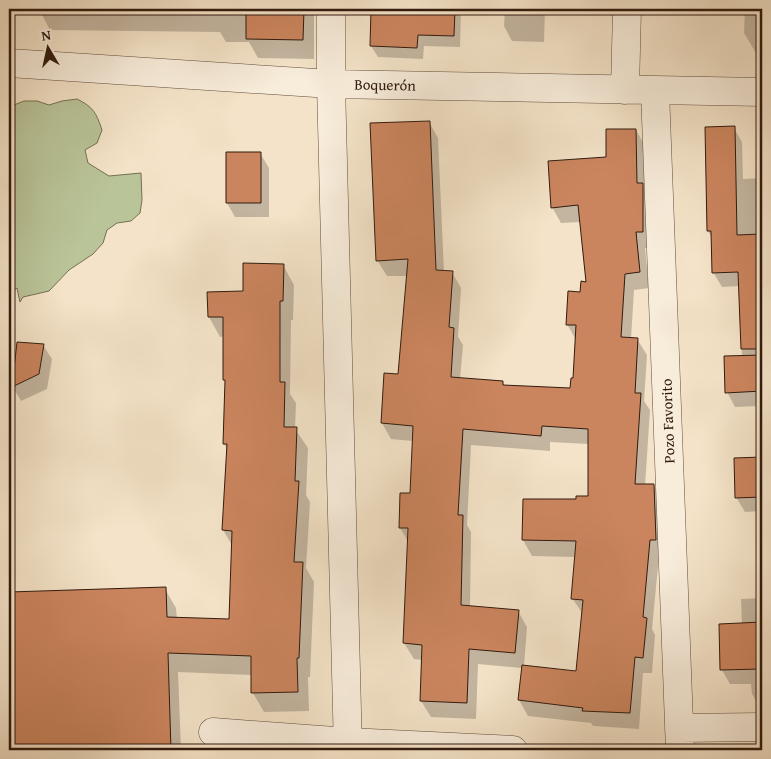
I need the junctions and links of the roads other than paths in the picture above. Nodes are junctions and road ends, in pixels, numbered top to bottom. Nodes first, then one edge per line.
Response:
1 (331, 9) edge
2 (627, 9) edge
3 (9, 63) edge
4 (331, 84) junction
5 (625, 90) junction
6 (656, 91) junction
7 (762, 92) edge
8 (762, 727) edge
9 (213, 732) dead end
10 (679, 739) edge
11 (348, 746) edge
12 (513, 750) edge

1 - 4 street
2 - 5 street
3 - 4 street, Boquerón
4 - 5 street, Boquerón
4 - 11 street
5 - 6 street, Boquerón
6 - 7 street, Boquerón
6 - 10 street, Pozo Favorito
8 - 10 street
9 - 11 street
11 - 12 street

